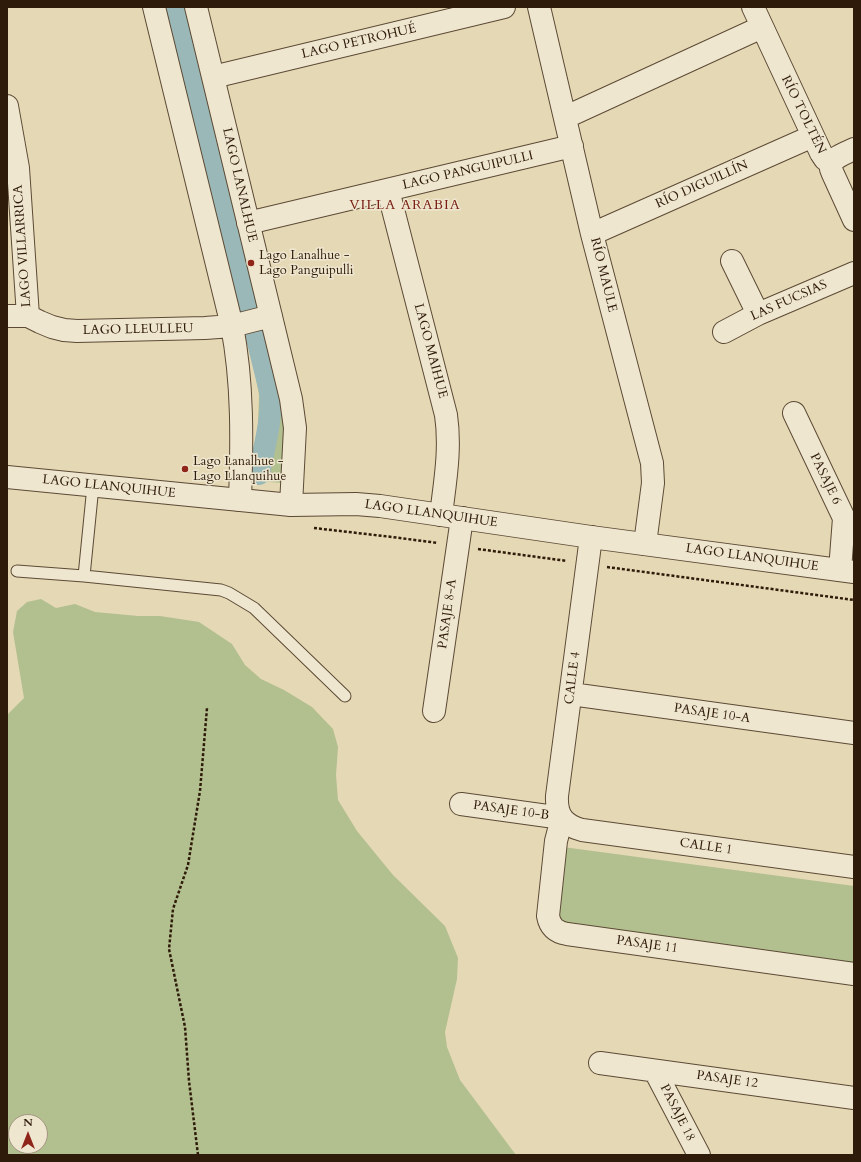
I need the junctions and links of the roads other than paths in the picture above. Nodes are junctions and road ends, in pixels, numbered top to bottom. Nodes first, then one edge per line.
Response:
1 (154, 7) edge
2 (196, 7) edge
3 (504, 7) edge
4 (539, 7) edge
5 (753, 7) edge
6 (762, 27) junction
7 (213, 77) junction
8 (7, 106) edge
9 (566, 117) junction
10 (812, 136) junction
11 (572, 146) junction
12 (854, 150) edge
13 (831, 163) junction
14 (388, 190) junction
15 (854, 220) edge
16 (248, 223) junction
17 (592, 234) junction
18 (732, 261) dead end
19 (854, 273) edge
20 (758, 314) junction
21 (17, 316) edge
22 (271, 316) junction
23 (232, 326) junction
24 (724, 332) dead end
25 (794, 414) dead end
26 (7, 477) edge
27 (93, 486) junction
28 (240, 500) junction
29 (291, 505) junction
30 (441, 515) junction
31 (462, 518) junction
32 (591, 536) junction
33 (645, 544) junction
34 (17, 571) dead end
35 (847, 571) edge
36 (84, 576) junction
37 (571, 694) junction
38 (345, 696) dead end
39 (434, 711) dead end
40 (854, 733) edge
41 (461, 804) dead end
42 (562, 818) junction
43 (854, 867) edge
44 (854, 974) edge
45 (600, 1063) dead end
46 (655, 1071) junction
47 (854, 1098) edge
48 (699, 1155) edge

1 - 23 street
2 - 7 street, LAGO LANALHUE
3 - 7 street, LAGO PETROHUÉ
4 - 9 street, RÍO MAULE
5 - 6 street, RÍO TOLTÉN
6 - 9 street
6 - 10 street, RÍO TOLTÉN
7 - 16 street, LAGO LANALHUE
8 - 21 street, LAGO VILLARRICA
9 - 11 street, RÍO MAULE
10 - 13 street, RÍO TOLTÉN
10 - 17 street, RÍO DIGUILLÍN
11 - 14 street, LAGO PANGUIPULLI
11 - 17 street, RÍO MAULE
12 - 13 street
13 - 15 street, RÍO TOLTÉN
14 - 16 street, LAGO PANGUIPULLI
14 - 30 street, LAGO MAIHUE
16 - 22 street, LAGO LANALHUE
17 - 33 street, RÍO MAULE
18 - 20 street
19 - 20 street, LAS FUCSIAS
20 - 24 street, LAS FUCSIAS
21 - 23 street, LAGO LLEULLEU
22 - 23 street, LAGO LLEULLEU
22 - 29 street, LAGO LANALHUE
23 - 28 street
25 - 35 street, PASAJE 6
26 - 27 street, LAGO LLANQUIHUE
27 - 28 street, LAGO LLANQUIHUE
27 - 36 lane
28 - 29 street, LAGO LLANQUIHUE
29 - 30 street, LAGO LLANQUIHUE
30 - 31 street, LAGO LLANQUIHUE
31 - 32 street, LAGO LLANQUIHUE
31 - 39 street, PASAJE 8-A
32 - 33 street, LAGO LLANQUIHUE
32 - 37 street, CALLE 4
33 - 35 street, LAGO LLANQUIHUE
34 - 36 lane
36 - 38 lane
37 - 40 street, PASAJE 10-A
37 - 42 street, CALLE 4
41 - 42 street, PASAJE 10-B
42 - 43 street, CALLE 1
42 - 44 street, PASAJE 11
45 - 46 street, PASAJE 12
46 - 47 street, PASAJE 12
46 - 48 street, PASAJE 18

